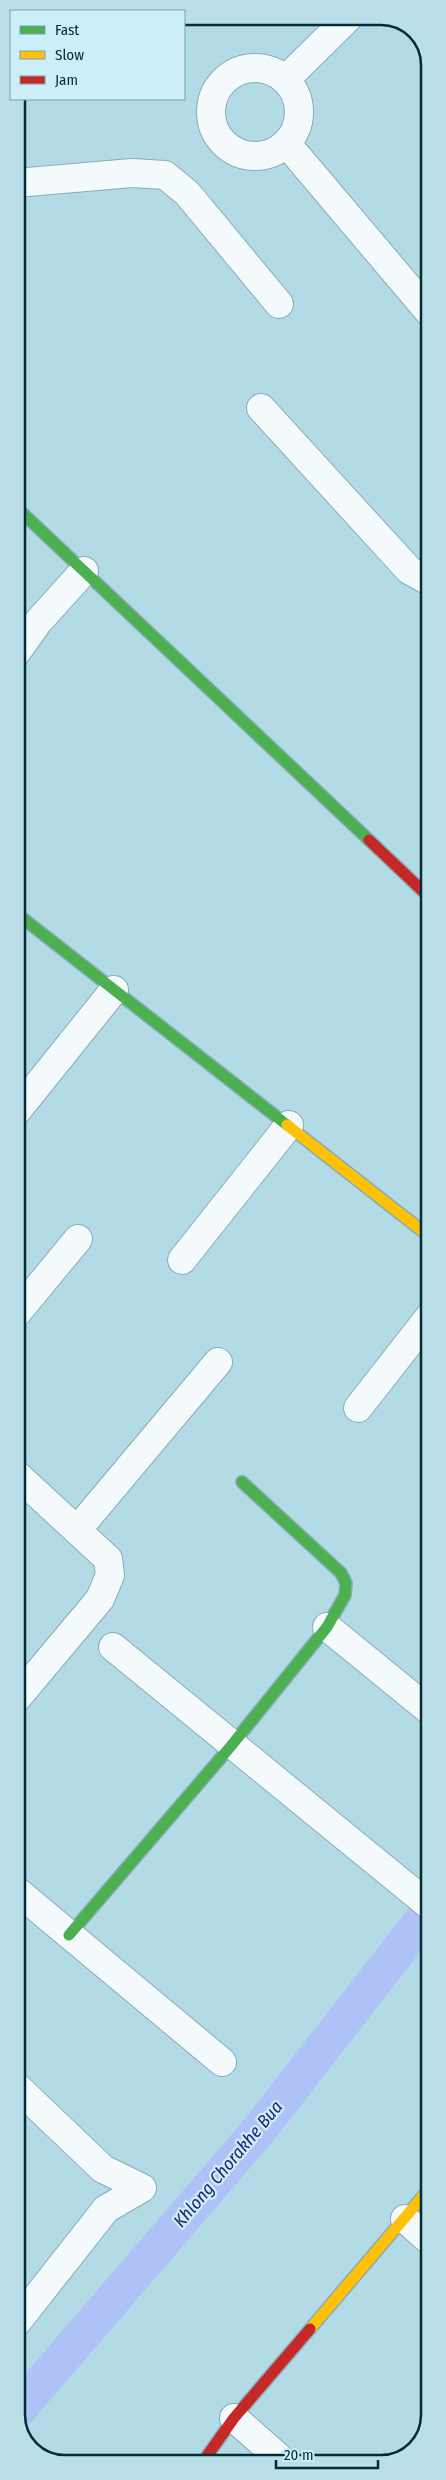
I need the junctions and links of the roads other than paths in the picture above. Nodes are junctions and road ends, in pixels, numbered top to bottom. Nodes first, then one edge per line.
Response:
1 (341, 25) edge
2 (285, 80) junction
3 (287, 144) junction
4 (25, 182) edge
5 (421, 303) edge
6 (279, 304) dead end
7 (261, 408) dead end
8 (25, 516) edge
9 (84, 571) junction
10 (421, 577) edge
11 (25, 640) edge
12 (421, 889) edge
13 (25, 920) edge
14 (114, 990) junction
15 (25, 1101) edge
16 (289, 1125) junction
17 (421, 1230) edge
18 (78, 1239) dead end
19 (182, 1260) dead end
20 (25, 1303) edge
21 (421, 1328) edge
22 (218, 1362) dead end
23 (358, 1408) dead end
24 (242, 1482) dead end
25 (25, 1483) edge
26 (77, 1530) junction
27 (327, 1627) junction
28 (113, 1648) dead end
29 (25, 1688) edge
30 (421, 1704) edge
31 (231, 1746) junction
32 (25, 1898) edge
33 (421, 1900) edge
34 (69, 1935) junction
35 (222, 2062) dead end
36 (25, 2095) edge
37 (421, 2199) edge
38 (405, 2219) junction
39 (421, 2233) edge
40 (25, 2312) edge
41 (234, 2418) junction
42 (208, 2455) edge
43 (276, 2455) edge

1 - 2 street
2 - 3 street
2 - 3 street
3 - 5 street
4 - 6 street
7 - 10 street
8 - 9 street
9 - 11 street
9 - 12 street
13 - 14 street
14 - 15 street
14 - 16 street
16 - 17 street
16 - 19 street
18 - 20 street
21 - 23 street
22 - 26 street
24 - 27 street
25 - 26 street
26 - 29 street
27 - 30 street
27 - 31 street
28 - 31 street
31 - 33 street
31 - 34 street
32 - 34 street
34 - 35 street
36 - 40 street
37 - 38 street
38 - 39 street
38 - 41 street
41 - 42 street
41 - 43 street

